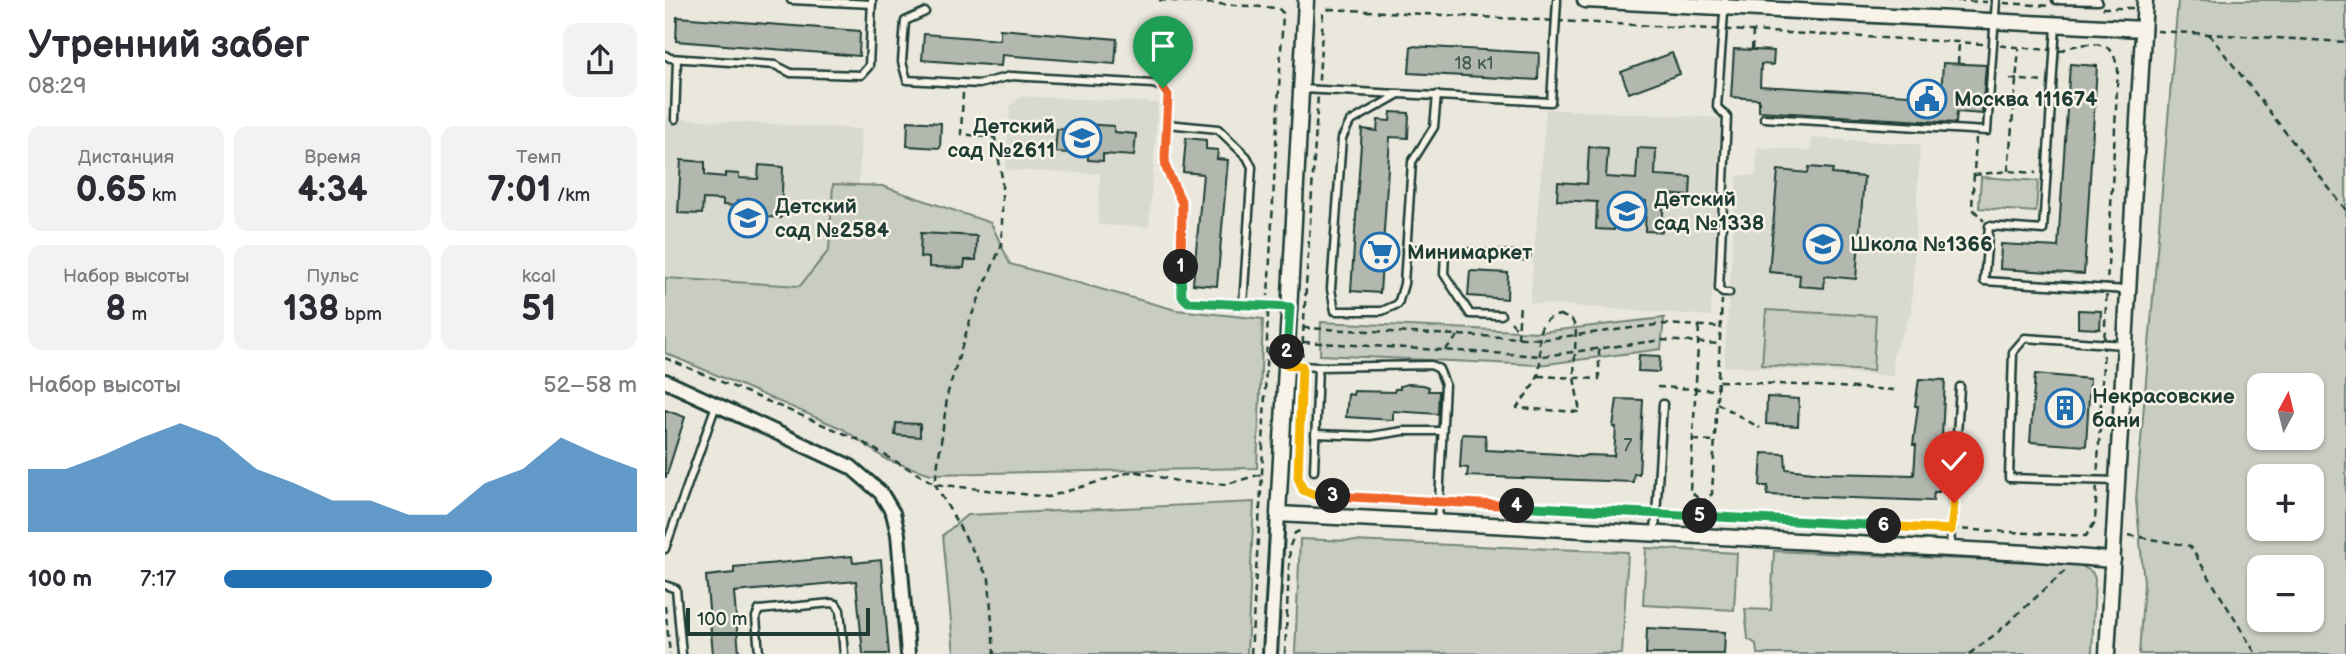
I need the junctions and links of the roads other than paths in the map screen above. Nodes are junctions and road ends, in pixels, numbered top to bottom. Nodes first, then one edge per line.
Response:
1 (791, 0) edge
2 (1306, 0) edge
3 (1557, 0) edge
4 (1585, 0) edge
5 (1996, 1) edge
6 (872, 2) edge
7 (2057, 3) edge
8 (2141, 3) edge
9 (1725, 4) edge
10 (2097, 5) edge
11 (925, 12) dead end
12 (1995, 22) junction
13 (2056, 25) junction
14 (2143, 29) junction
15 (665, 55) edge
16 (677, 59) junction
17 (1301, 89) junction
18 (1399, 94) junction
19 (1437, 95) junction
20 (1764, 118) dead end
21 (675, 119) dead end
22 (1167, 124) junction
23 (1406, 249) junction
24 (1445, 251) junction
25 (1526, 256) dead end
26 (2127, 290) junction
27 (1726, 293) road end
28 (1243, 305) junction
29 (1290, 307) junction
30 (1501, 315) dead end
31 (2124, 345) junction
32 (1286, 365) junction
33 (1318, 367) junction
34 (665, 381) edge
35 (1960, 387) dead end
36 (717, 404) junction
37 (1663, 404) dead end
38 (1442, 431) junction
39 (1315, 434) junction
40 (1314, 471) dead end
41 (2116, 481) junction
42 (1278, 514) junction
43 (1437, 523) junction
44 (1655, 534) junction
45 (665, 549) edge
46 (1950, 549) junction
47 (2113, 560) junction
48 (665, 585) edge
49 (682, 654) edge
50 (759, 654) edge
51 (844, 654) edge
52 (908, 654) edge
53 (1270, 654) edge
54 (2108, 654) edge

1 - 6 lane
2 - 17 street
3 - 19 lane
4 - 9 street
5 - 12 lane
6 - 16 lane
7 - 10 lane
8 - 14 street
9 - 12 street
9 - 27 lane
11 - 22 lane
12 - 13 street
12 - 20 lane
13 - 14 street
13 - 26 lane
14 - 26 street
15 - 16 lane
16 - 21 lane
17 - 18 lane
17 - 29 street
18 - 19 lane
18 - 23 lane
19 - 23 lane
22 - 28 lane
22 - 28 lane
23 - 24 lane
24 - 25 lane
24 - 30 lane
26 - 31 street
28 - 29 lane
29 - 32 street
31 - 41 street
31 - 41 lane
32 - 33 lane
32 - 42 street
33 - 38 lane
33 - 39 lane
34 - 36 street
35 - 46 lane
36 - 45 lane
36 - 52 street
37 - 44 lane
38 - 39 lane
38 - 43 lane
39 - 40 lane
41 - 47 street
42 - 43 street
42 - 53 street
43 - 44 street
44 - 46 street
46 - 47 street
47 - 54 street
48 - 49 lane
50 - 51 lane

